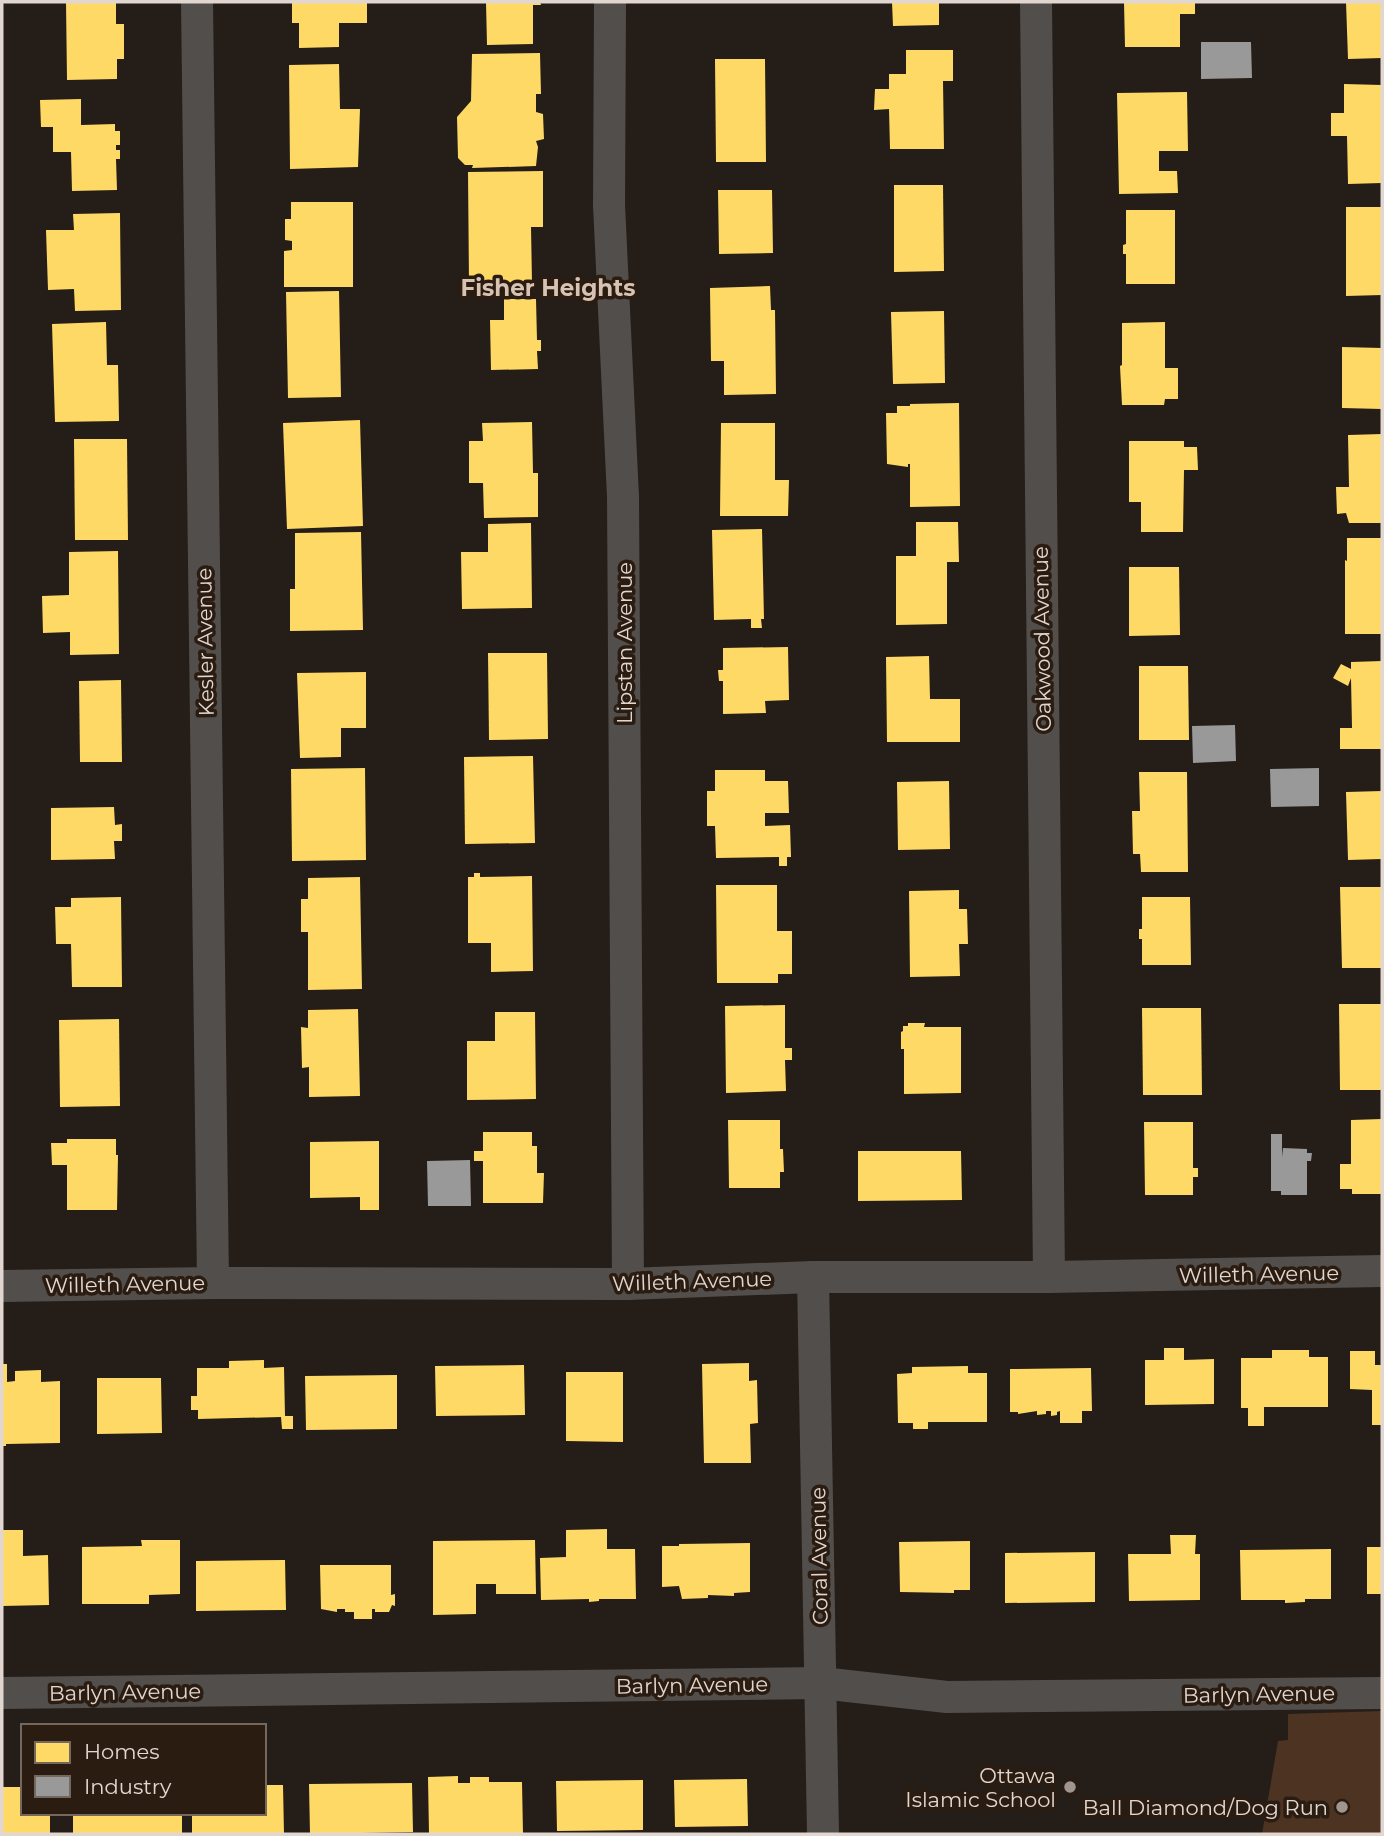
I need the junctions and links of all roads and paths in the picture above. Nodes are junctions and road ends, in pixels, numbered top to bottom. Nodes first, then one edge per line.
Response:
1 (197, 2) edge
2 (610, 2) edge
3 (1036, 2) edge
4 (1382, 1271) edge
5 (813, 1277) junction
6 (1049, 1277) junction
7 (213, 1283) junction
8 (628, 1284) junction
9 (2, 1286) edge
10 (821, 1683) junction
11 (2, 1693) edge
12 (1382, 1693) edge
13 (823, 1834) edge

1 - 7 street, Kesler Avenue
2 - 8 street, Lipstan Avenue
3 - 6 street, Oakwood Avenue
4 - 6 street, Willeth Avenue
5 - 6 street, Willeth Avenue
5 - 8 street, Willeth Avenue
5 - 10 street, Coral Avenue
7 - 8 street, Willeth Avenue
7 - 9 street, Willeth Avenue
10 - 11 street, Barlyn Avenue
10 - 12 street, Barlyn Avenue
10 - 13 street, Coral Avenue

